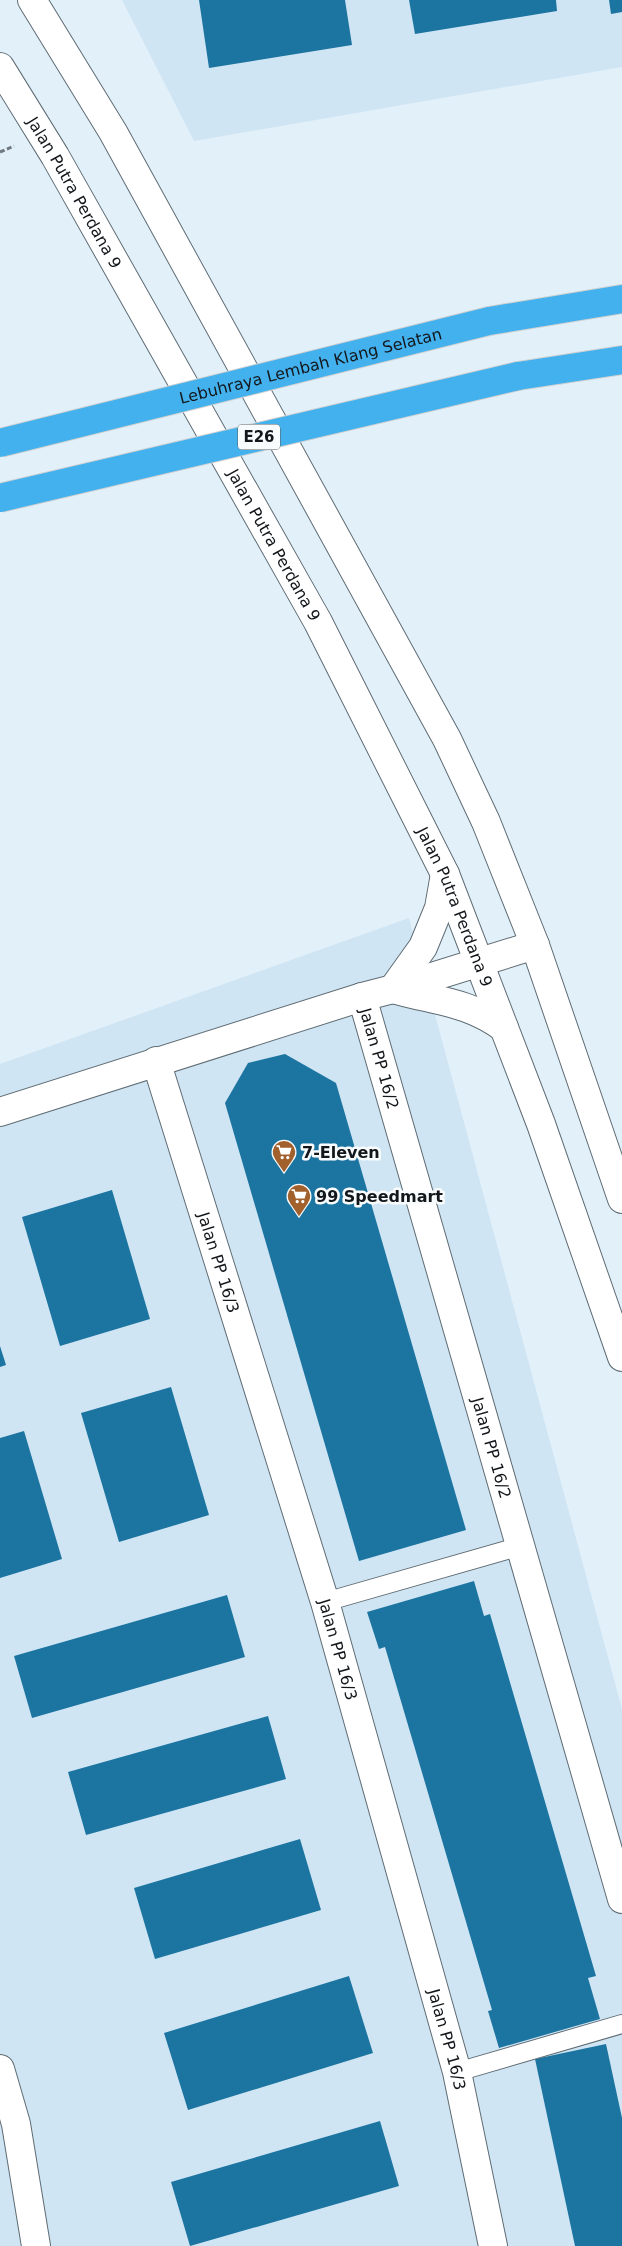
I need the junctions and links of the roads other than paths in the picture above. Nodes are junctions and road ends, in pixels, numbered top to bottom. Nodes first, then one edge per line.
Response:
1 (32, 0) edge
2 (0, 67) edge
3 (622, 299) edge
4 (622, 360) edge
5 (0, 443) edge
6 (0, 498) edge
7 (445, 874) junction
8 (534, 945) junction
9 (479, 962) junction
10 (393, 990) junction
11 (362, 997) junction
12 (507, 1035) junction
13 (156, 1061) junction
14 (0, 1112) edge
15 (622, 1199) edge
16 (622, 1357) edge
17 (521, 1546) junction
18 (325, 1602) junction
19 (622, 1899) edge
20 (622, 2024) edge
21 (0, 2069) edge
22 (457, 2072) junction
23 (36, 2246) edge
24 (493, 2246) edge

1 - 8 street
2 - 7 street, Jalan Putra Perdana 9
3 - 5 highway, Lebuhraya Lembah Klang Selatan, bridge
4 - 6 highway, E26, bridge
7 - 9 street, Jalan Putra Perdana 9
7 - 10 street
8 - 9 street
8 - 15 street
9 - 10 street
9 - 12 street, Jalan Putra Perdana 9
10 - 11 street
10 - 12 street
11 - 13 street
11 - 17 street, Jalan PP 16/2
12 - 16 street, Jalan Putra Perdana 9
13 - 14 street
13 - 18 street, Jalan PP 16/3
17 - 18 lane
17 - 19 street, Jalan PP 16/2
18 - 22 street, Jalan PP 16/3
20 - 22 lane
21 - 23 street
22 - 24 street, Jalan PP 16/3

